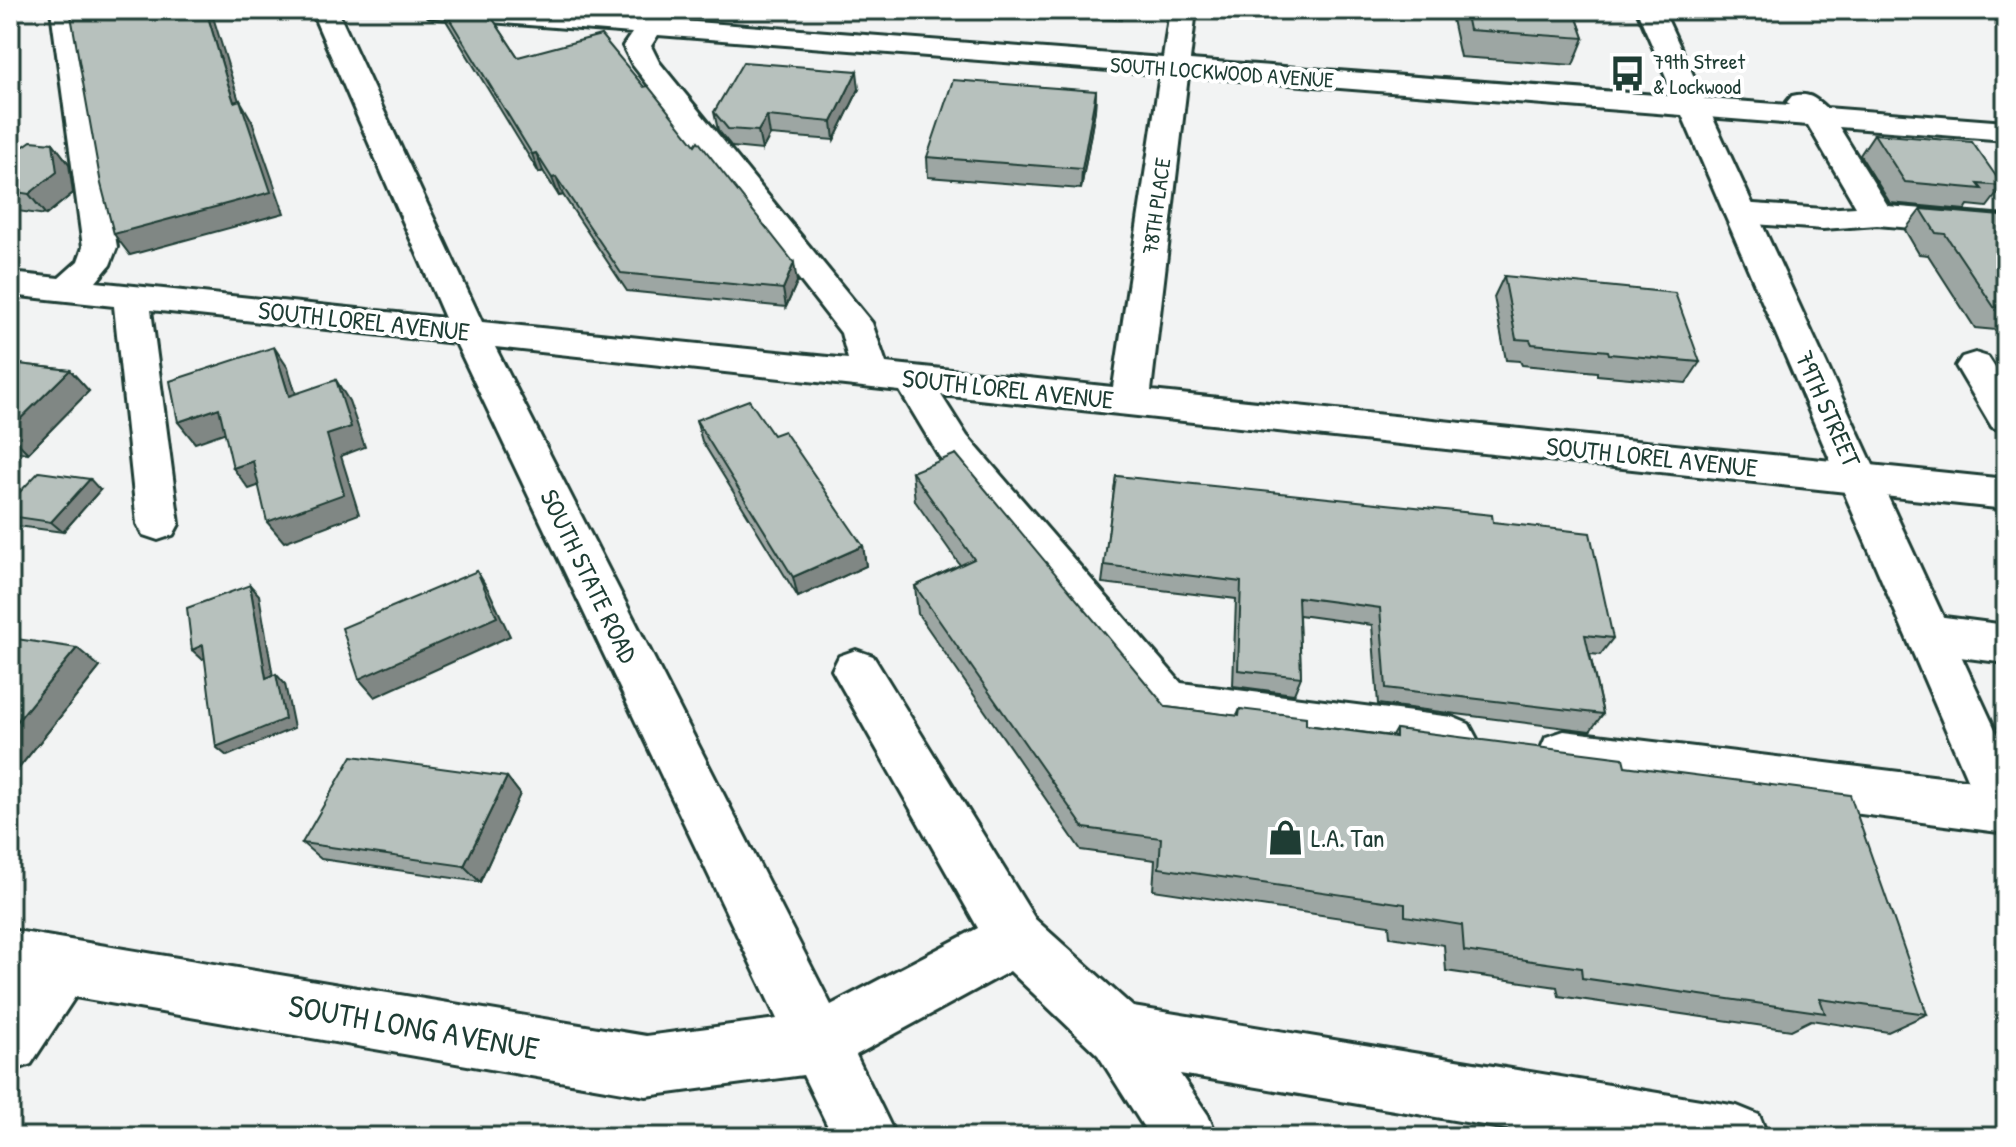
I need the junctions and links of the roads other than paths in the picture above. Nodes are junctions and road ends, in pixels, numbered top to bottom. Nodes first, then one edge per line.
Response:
1 (64, 10) edge
2 (324, 10) edge
3 (438, 10) edge
4 (1183, 10) edge
5 (1650, 10) edge
6 (590, 16) edge
7 (705, 20) edge
8 (650, 26) junction
9 (1174, 68) junction
10 (1981, 98) dead end
11 (1821, 102) junction
12 (1694, 108) junction
13 (1998, 129) edge
14 (2006, 162) edge
15 (1740, 213) junction
16 (1877, 215) junction
17 (2006, 226) edge
18 (10, 284) edge
19 (67, 290) junction
20 (131, 296) junction
21 (469, 332) junction
22 (1975, 366) dead end
23 (870, 374) junction
24 (912, 379) junction
25 (1130, 402) junction
26 (2004, 410) edge
27 (1859, 478) junction
28 (2006, 494) edge
29 (158, 524) dead end
30 (1929, 634) junction
31 (2006, 644) edge
32 (856, 670) dead end
33 (2006, 809) edge
34 (1015, 938) junction
35 (36, 962) edge
36 (1119, 1034) junction
37 (10, 1043) edge
38 (819, 1043) junction
39 (1546, 1121) edge
40 (865, 1137) edge
41 (1186, 1137) edge
42 (1737, 1137) edge

1 - 19 street
2 - 21 street, SOUTH STATE ROAD
3 - 6 street, SOUTH LOCKWOOD AVENUE
4 - 9 street, 78TH PLACE
5 - 12 street, 79TH STREET
6 - 8 street, SOUTH LOCKWOOD AVENUE
7 - 8 street, SOUTH LOCKWOOD AVENUE
7 - 9 street, SOUTH LOCKWOOD AVENUE
8 - 23 street
9 - 12 street, SOUTH LOCKWOOD AVENUE
9 - 25 street, 78TH PLACE
10 - 13 street
11 - 12 street, SOUTH LOCKWOOD AVENUE
11 - 13 street, SOUTH LOCKWOOD AVENUE
11 - 16 street
12 - 15 street, 79TH STREET
13 - 14 street
15 - 16 street
15 - 27 street, 79TH STREET
16 - 17 street
18 - 19 street, SOUTH LOREL AVENUE
19 - 20 street, SOUTH LOREL AVENUE
20 - 21 street, SOUTH LOREL AVENUE
20 - 29 street
21 - 23 street, SOUTH LOREL AVENUE
21 - 38 street, SOUTH STATE ROAD
22 - 26 street
23 - 24 street, SOUTH LOREL AVENUE
24 - 25 street, SOUTH LOREL AVENUE
24 - 33 street
25 - 27 street, SOUTH LOREL AVENUE
27 - 28 street, SOUTH LOREL AVENUE
27 - 30 street, 79TH STREET
30 - 31 street
30 - 33 street, 79TH STREET
32 - 34 street
34 - 36 street
34 - 38 street
35 - 37 street
35 - 38 street, SOUTH LONG AVENUE
36 - 39 street
36 - 41 street
38 - 40 street, SOUTH STATE ROAD
39 - 42 street

